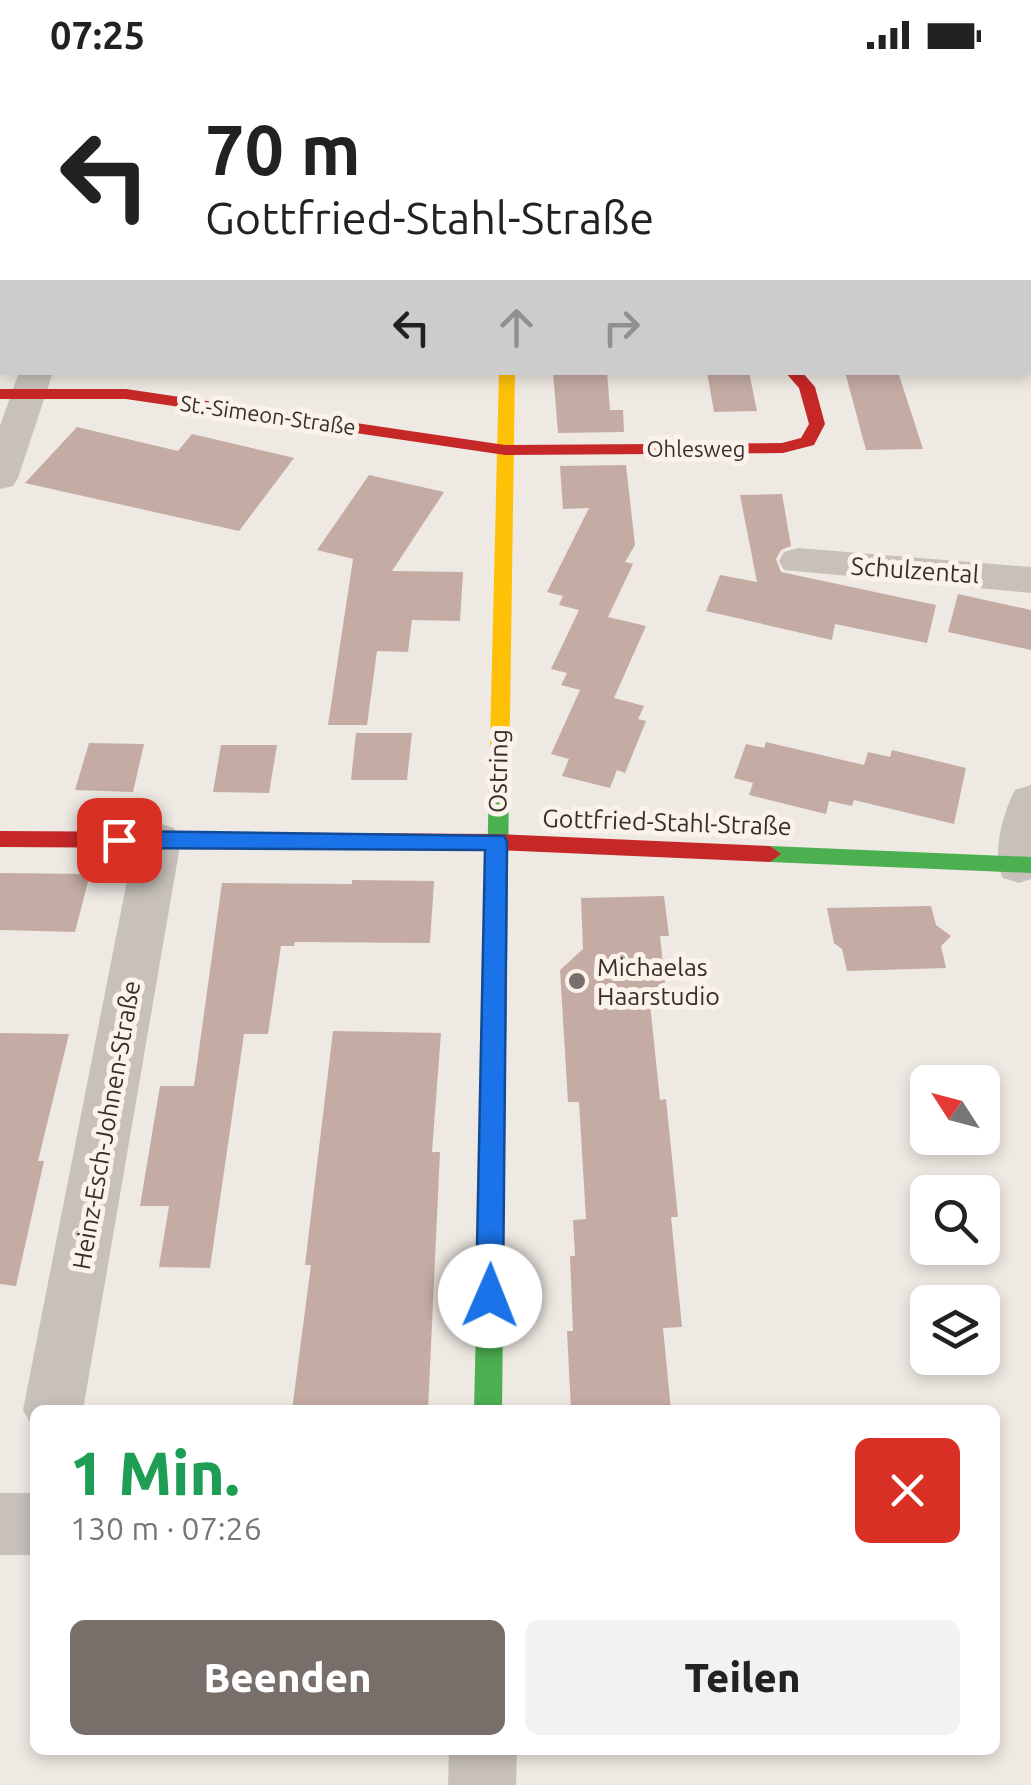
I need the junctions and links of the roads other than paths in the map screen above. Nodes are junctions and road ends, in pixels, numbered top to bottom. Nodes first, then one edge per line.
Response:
1 (507, 375) edge
2 (796, 375) edge
3 (22, 387) edge
4 (506, 450) junction
5 (0, 478) edge
6 (798, 562) dead end
7 (1031, 580) edge
8 (1031, 802) edge
9 (0, 839) edge
10 (158, 840) junction
11 (496, 842) junction
12 (1025, 865) edge
13 (55, 1405) edge
14 (488, 1405) edge
15 (482, 1755) edge
16 (482, 1785) edge

1 - 4 street, Ostring
2 - 4 street, Ohlesweg
3 - 4 street, St.-Simeon-Straße
3 - 5 street, St.-Simeon-Straße
4 - 11 street, Ostring
6 - 7 street, Schulzental
8 - 12 street
9 - 10 street, Gottfried-Stahl-Straße
10 - 11 street, Gottfried-Stahl-Straße
10 - 13 street, Heinz-Esch-Johnen-Straße
11 - 12 street, Gottfried-Stahl-Straße
11 - 14 street, Ostring
15 - 16 street

